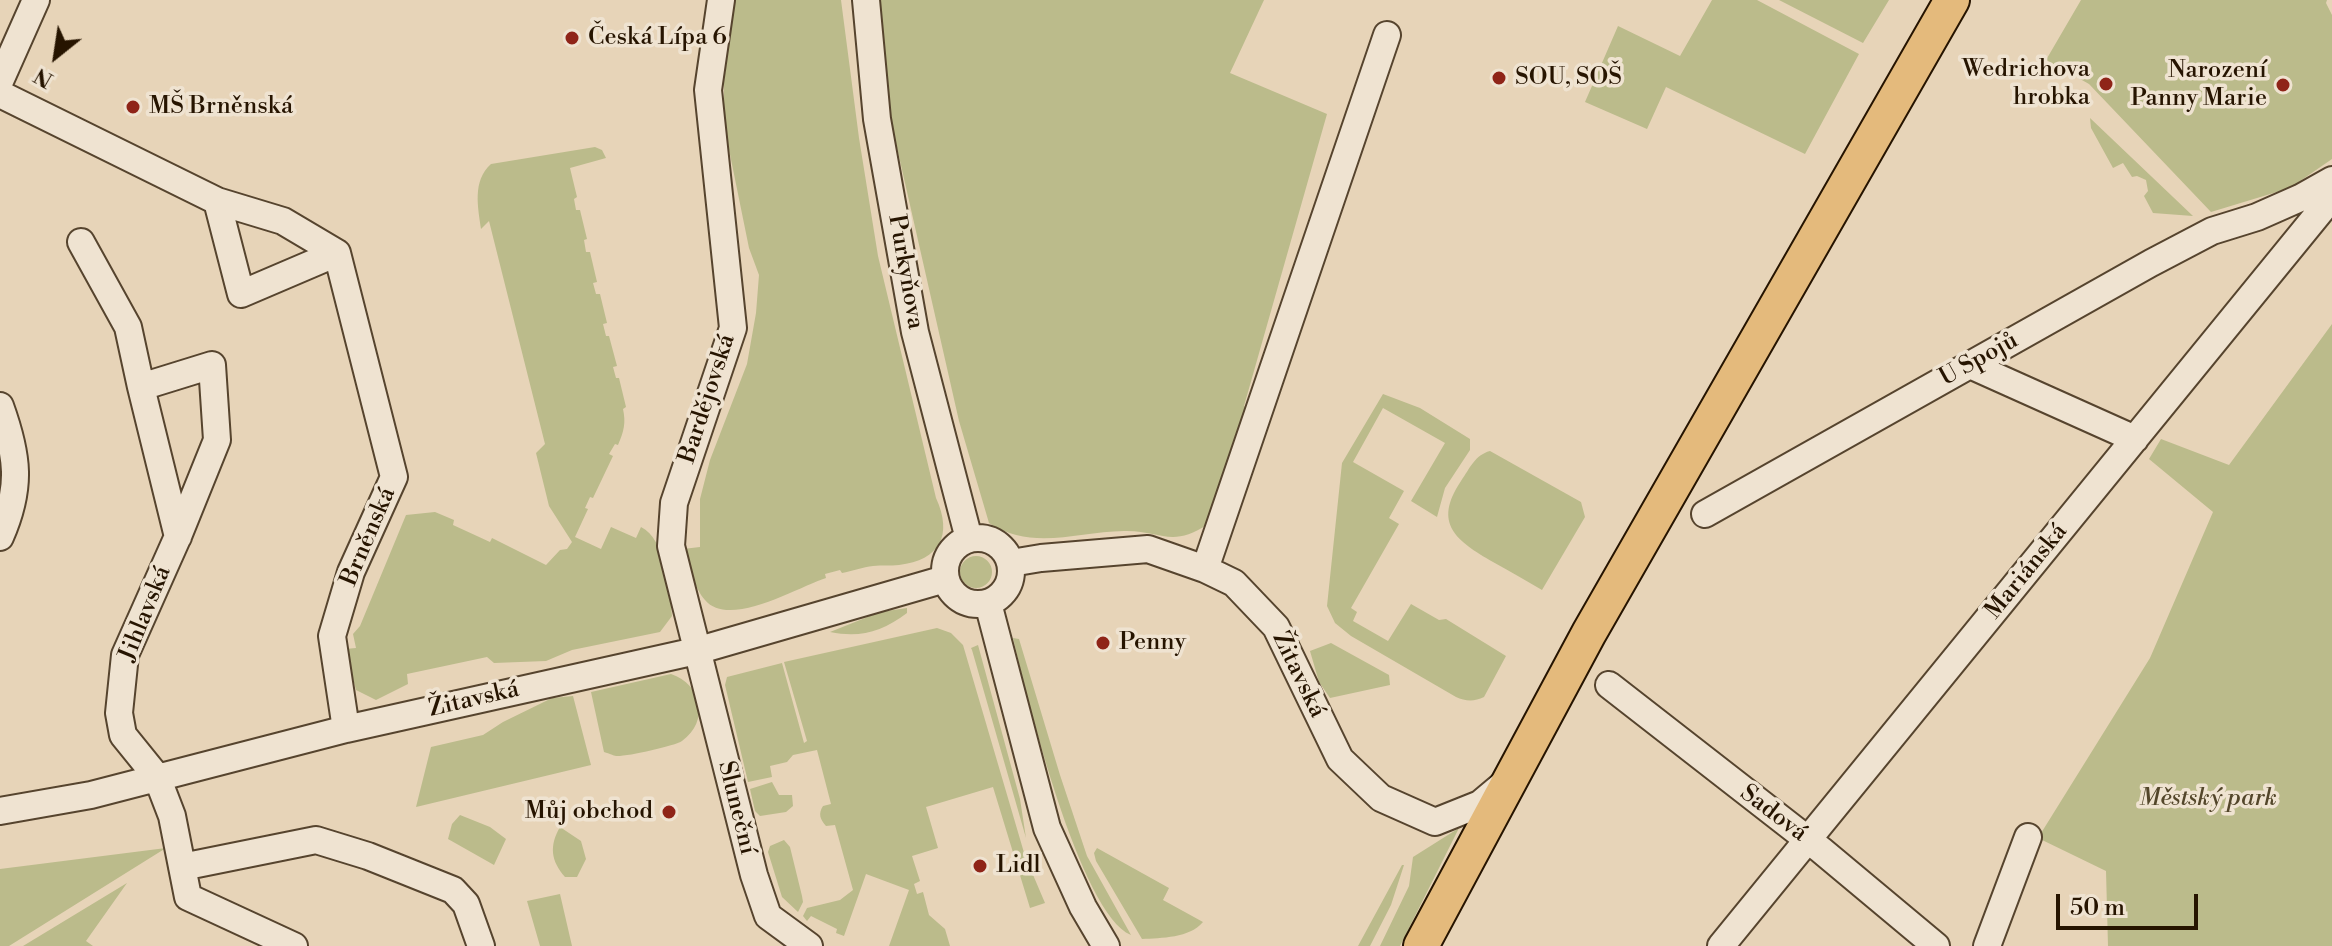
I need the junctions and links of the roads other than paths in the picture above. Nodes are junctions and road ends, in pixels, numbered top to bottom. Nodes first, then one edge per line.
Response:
1 (721, 0) edge
2 (866, 0) edge
3 (1952, 0) edge
4 (38, 1) edge
5 (1387, 35) dead end
6 (0, 81) edge
7 (0, 94) edge
8 (2332, 180) edge
9 (2332, 197) edge
10 (217, 201) junction
11 (81, 242) dead end
12 (337, 253) junction
13 (1970, 365) junction
14 (141, 387) junction
15 (0, 406) edge
16 (2135, 439) junction
17 (1705, 514) dead end
18 (0, 537) edge
19 (178, 537) junction
20 (969, 539) junction
21 (1011, 563) junction
22 (1205, 569) junction
23 (945, 579) junction
24 (988, 603) junction
25 (696, 651) junction
26 (1609, 685) dead end
27 (346, 729) junction
28 (157, 777) junction
29 (1508, 781) junction
30 (0, 811) edge
31 (2028, 837) dead end
32 (1807, 841) junction
33 (182, 867) junction
34 (294, 946) edge
35 (481, 946) edge
36 (809, 946) edge
37 (1106, 946) edge
38 (1421, 946) edge
39 (1721, 946) edge
40 (1936, 946) edge
41 (1987, 946) edge

1 - 25 street, Bardějovská
2 - 20 street, Purkyňova
3 - 29 main road
4 - 6 street
5 - 22 street
7 - 10 street
8 - 13 street, U Spojů
9 - 16 street, Mariánská
10 - 12 street
10 - 12 street
11 - 14 street, Jihlavská
12 - 27 street, Brněnská
13 - 16 street
13 - 17 street, U Spojů
14 - 19 street, Jihlavská
14 - 19 street, Jihlavská
15 - 18 street
16 - 32 street, Mariánská
19 - 28 street, Jihlavská
20 - 21 street
20 - 23 street
21 - 22 street, Žitavská
21 - 24 street
22 - 29 street, Žitavská
23 - 24 street
23 - 25 street, Žitavská
24 - 37 street
25 - 27 street, Žitavská
25 - 36 street, Sluneční
26 - 32 street, Sadová
27 - 28 street, Žitavská
28 - 30 street, Žitavská
28 - 33 street, Jihlavská
29 - 38 main road
31 - 41 street
32 - 39 street, Mariánská
32 - 40 street, Sadová
33 - 34 street, Jihlavská
33 - 35 street

